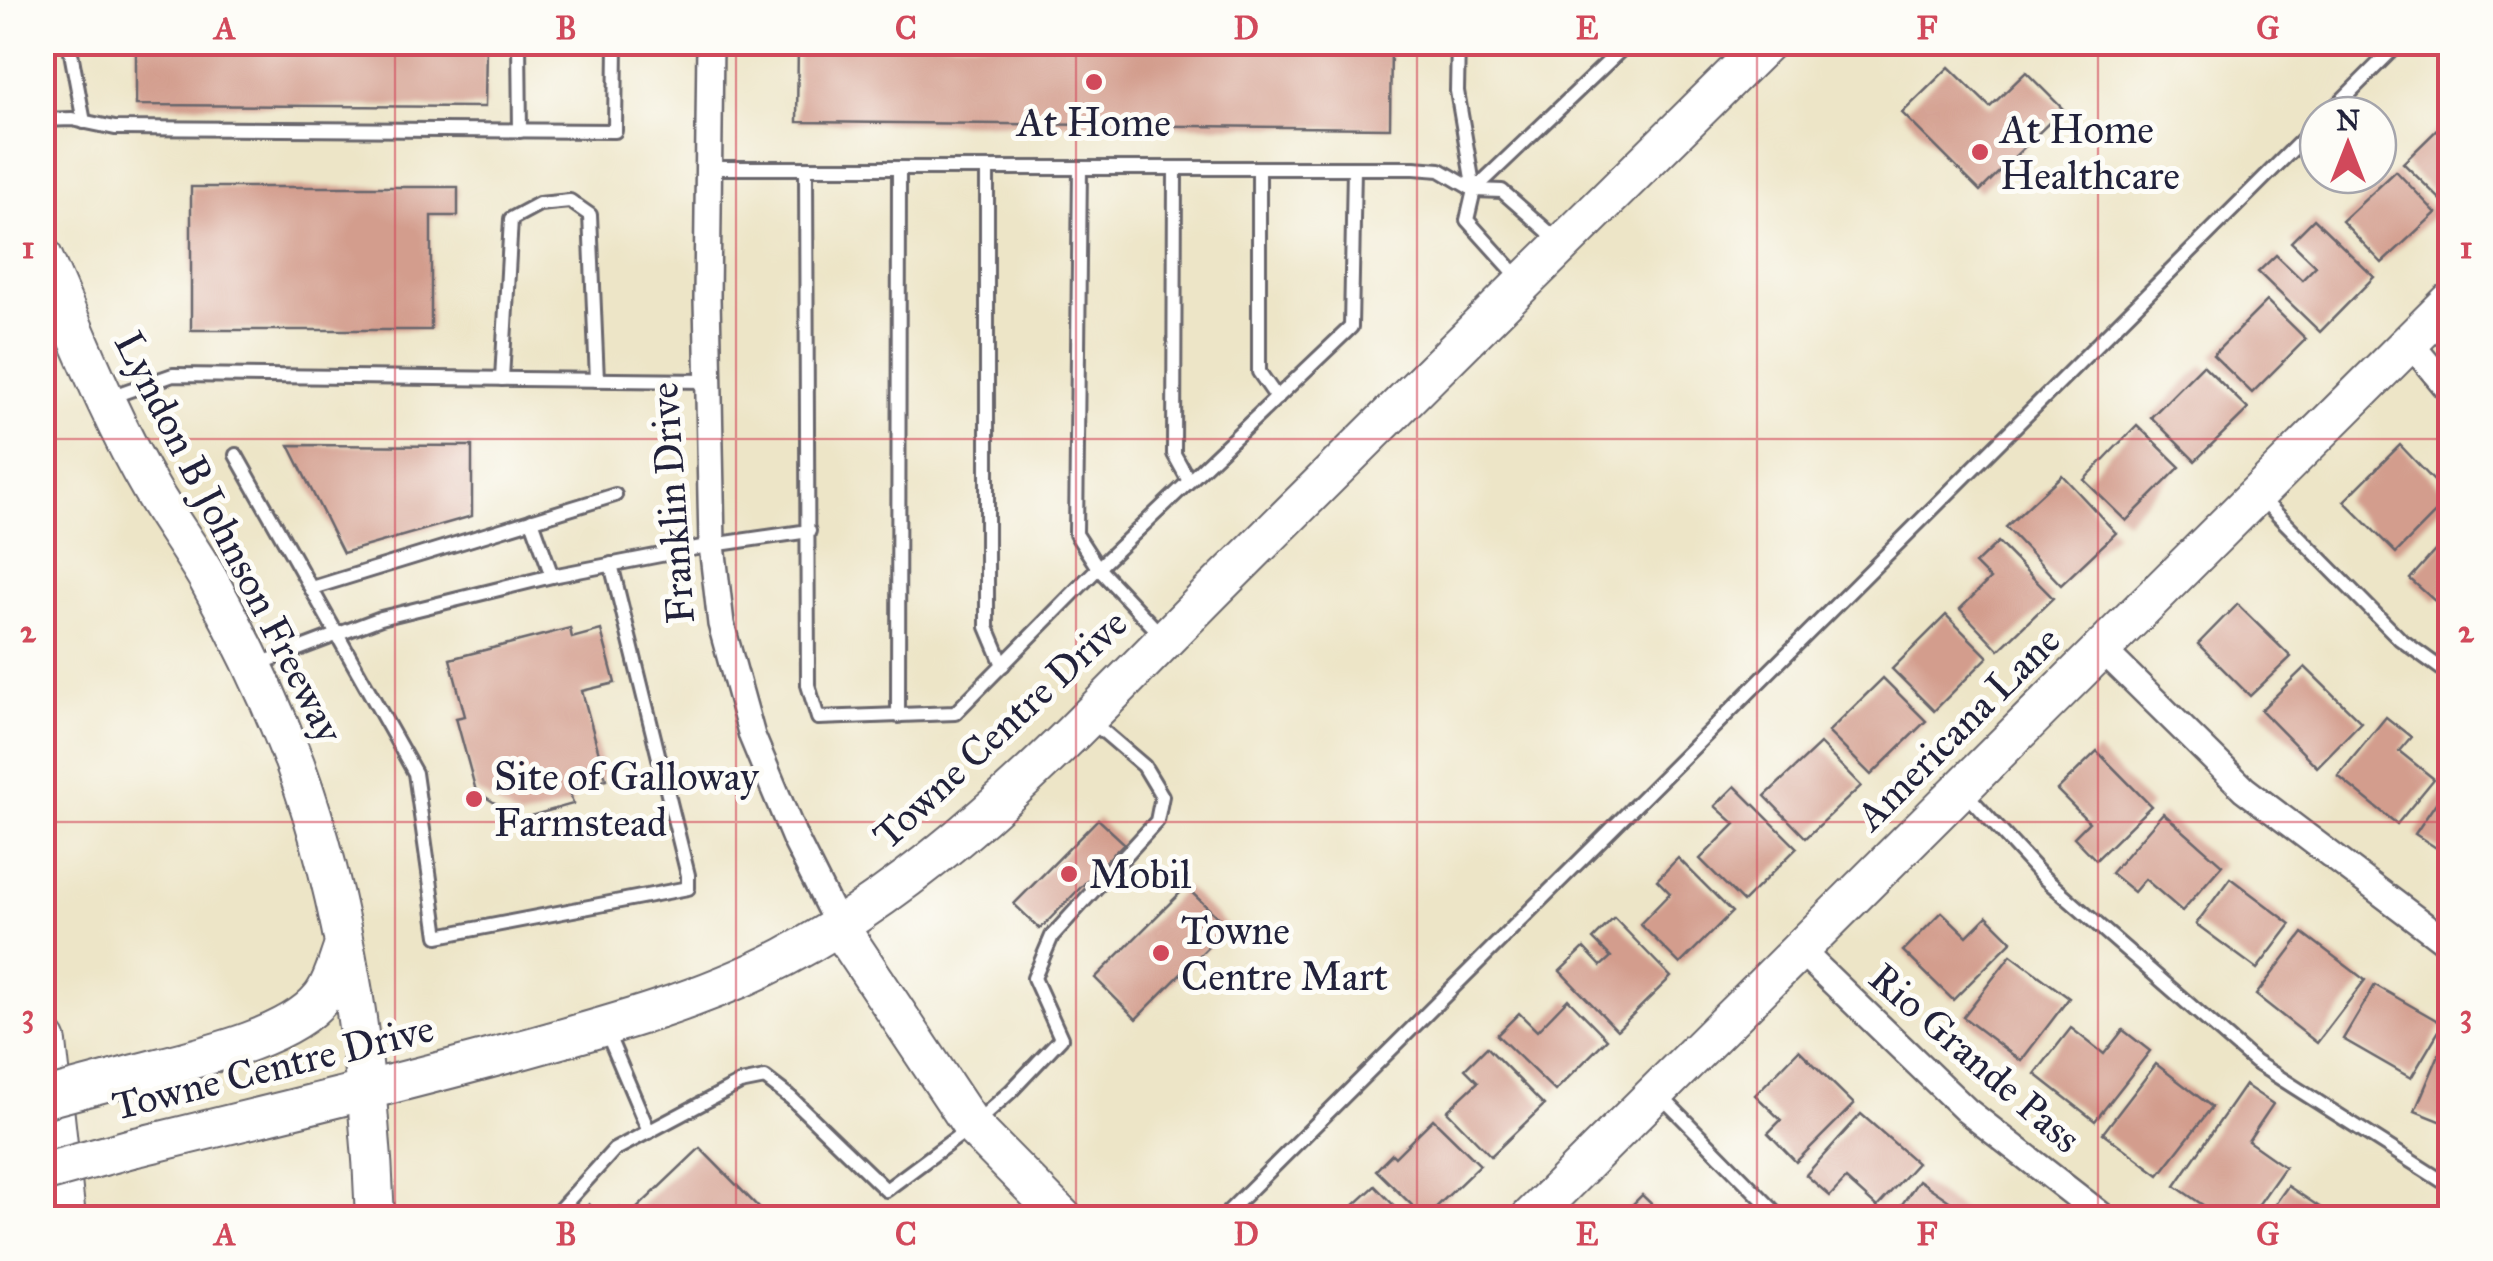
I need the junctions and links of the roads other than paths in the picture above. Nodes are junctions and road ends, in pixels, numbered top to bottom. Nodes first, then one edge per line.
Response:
1 (69, 42) edge
2 (520, 42) edge
3 (616, 42) edge
4 (710, 42) edge
5 (1458, 42) edge
6 (1629, 42) edge
7 (1767, 42) edge
8 (2400, 42) edge
9 (2347, 95) edge
10 (42, 120) edge
11 (84, 122) junction
12 (520, 131) junction
13 (2298, 144) edge
14 (708, 168) junction
15 (806, 168) junction
16 (899, 168) junction
17 (987, 168) junction
18 (1080, 168) junction
19 (1175, 168) junction
20 (1259, 168) junction
21 (1354, 168) junction
22 (1474, 190) junction
23 (1562, 244) junction
24 (42, 255) edge
25 (1524, 282) junction
26 (2450, 302) edge
27 (2410, 343) junction
28 (502, 379) junction
29 (597, 380) junction
30 (708, 381) junction
31 (2450, 390) edge
32 (104, 398) junction
33 (1277, 398) junction
34 (236, 455) dead end
35 (1189, 481) junction
36 (615, 494) dead end
37 (2257, 494) junction
38 (532, 520) junction
39 (808, 532) junction
40 (712, 545) junction
41 (610, 564) junction
42 (1098, 568) junction
43 (552, 576) junction
44 (312, 588) junction
45 (338, 634) junction
46 (1165, 638) junction
47 (2102, 649) junction
48 (1003, 665) junction
49 (252, 667) junction
50 (2450, 675) edge
51 (898, 716) junction
52 (1088, 718) junction
53 (1962, 788) junction
54 (838, 925) junction
55 (2450, 945) edge
56 (343, 948) junction
57 (1800, 950) junction
58 (605, 1026) junction
59 (42, 1043) edge
60 (365, 1092) junction
61 (1657, 1092) junction
62 (42, 1099) edge
63 (972, 1126) junction
64 (649, 1132) junction
65 (42, 1173) edge
66 (2450, 1186) edge
67 (61, 1218) edge
68 (375, 1218) edge
69 (552, 1218) edge
70 (1063, 1218) edge
71 (1222, 1218) edge
72 (1530, 1218) edge
73 (1781, 1218) edge
74 (2105, 1218) edge

1 - 11 lane
2 - 12 lane
3 - 12 lane
4 - 14 street, Franklin Drive
5 - 22 lane
6 - 22 lane
7 - 23 street, Towne Centre Drive
8 - 9 lane
10 - 11 lane
11 - 12 lane
13 - 71 lane
14 - 15 lane
14 - 30 street, Franklin Drive
15 - 16 lane
15 - 39 lane
16 - 17 lane
16 - 51 lane
17 - 18 lane
17 - 48 lane
18 - 19 lane
18 - 42 lane
19 - 20 lane
19 - 35 lane
20 - 21 lane
20 - 33 lane
21 - 22 lane
21 - 33 lane
22 - 23 lane
22 - 25 lane
23 - 25 street, Towne Centre Drive
24 - 32 street, Lyndon B Johnson Freeway
25 - 46 street, Towne Centre Drive
26 - 27 street, Americana Lane
27 - 31 street
27 - 37 street, Americana Lane
28 - 29 lane
28 - 29 lane
28 - 32 lane
29 - 30 lane
30 - 40 street, Franklin Drive
32 - 49 street, Lyndon B Johnson Freeway
33 - 35 lane
34 - 44 lane
35 - 42 lane
36 - 38 lane
37 - 47 street, Americana Lane
37 - 50 lane
38 - 43 lane
38 - 44 lane
39 - 40 lane
39 - 51 lane
40 - 41 lane
40 - 54 street, Franklin Drive
41 - 43 lane
41 - 45 lane
42 - 46 lane
42 - 48 lane
43 - 45 lane
44 - 45 lane
45 - 49 lane
46 - 52 street, Towne Centre Drive
47 - 53 street, Americana Lane
47 - 55 street
48 - 51 lane
49 - 56 street, Lyndon B Johnson Freeway
52 - 54 street, Towne Centre Drive
52 - 63 lane
53 - 57 street, Americana Lane
53 - 66 lane
54 - 58 street, Towne Centre Drive
54 - 63 street, Franklin Drive
56 - 60 street, Lyndon B Johnson Freeway
56 - 62 street, bridge
57 - 61 street, Americana Lane
57 - 74 street, Rio Grande Pass
58 - 60 street, Towne Centre Drive
58 - 64 lane
59 - 67 highway
60 - 65 street, Towne Centre Drive, bridge
60 - 68 street, Lyndon B Johnson Freeway
61 - 72 street, Americana Lane
61 - 73 lane
63 - 64 lane
63 - 70 street, Franklin Drive
64 - 69 lane

